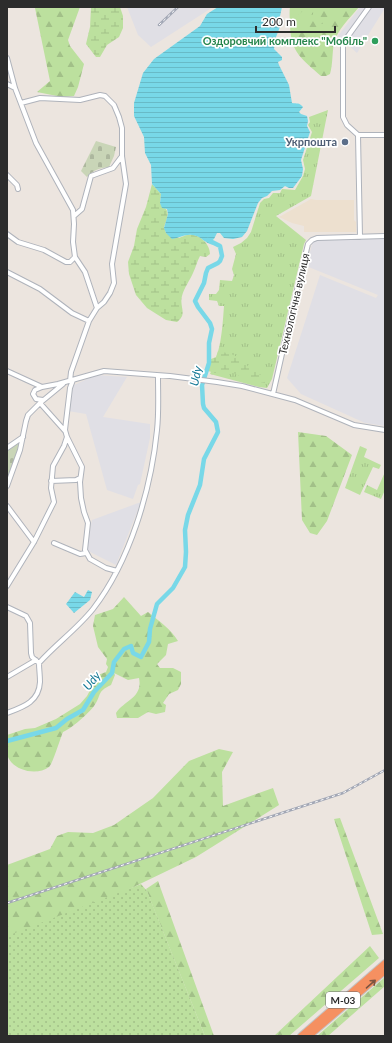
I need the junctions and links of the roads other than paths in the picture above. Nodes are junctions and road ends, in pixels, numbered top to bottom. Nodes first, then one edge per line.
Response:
1 (369, 7) edge
2 (7, 58) edge
3 (7, 84) edge
4 (15, 88) junction
5 (21, 103) junction
6 (385, 134) edge
7 (358, 135) junction
8 (122, 156) junction
9 (114, 167) junction
10 (124, 167) junction
11 (7, 175) edge
12 (18, 189) dead end
13 (74, 216) junction
14 (7, 234) edge
15 (385, 236) edge
16 (360, 237) junction
17 (75, 257) junction
18 (7, 272) edge
19 (96, 308) junction
20 (89, 321) junction
21 (7, 371) edge
22 (158, 376) junction
23 (72, 380) junction
24 (65, 382) junction
25 (42, 386) junction
26 (273, 394) junction
27 (42, 402) junction
28 (385, 430) edge
29 (65, 431) junction
30 (67, 436) junction
31 (23, 437) junction
32 (7, 448) edge
33 (80, 478) junction
34 (51, 481) junction
35 (7, 486) edge
36 (7, 506) edge
37 (34, 542) junction
38 (54, 543) dead end
39 (86, 553) junction
40 (117, 571) junction
41 (7, 586) edge
42 (7, 607) edge
43 (38, 661) junction
44 (7, 677) edge
45 (7, 713) edge
46 (385, 963) edge
47 (385, 971) edge
48 (301, 1036) edge
49 (309, 1036) edge

1 - 7 street
2 - 4 street
3 - 4 street
4 - 5 street
5 - 8 street
5 - 13 street
6 - 7 street
7 - 16 street
8 - 9 street
8 - 10 street
9 - 10 street
9 - 13 street
10 - 19 street
11 - 12 street
13 - 17 street
14 - 17 street
15 - 16 street, Технологічна вулиця
16 - 26 street, Технологічна вулиця
17 - 19 street
18 - 20 street
19 - 20 street
20 - 23 street
21 - 25 street
22 - 23 street
22 - 26 street
22 - 40 street
23 - 24 street
23 - 29 street
24 - 25 street
24 - 27 street
25 - 27 street
26 - 28 street
27 - 29 street
27 - 31 street
29 - 30 street
30 - 33 street
30 - 34 street
31 - 32 street
31 - 35 street
33 - 34 street
33 - 39 street
34 - 37 street
36 - 37 street
37 - 41 street
38 - 39 street
39 - 40 street
40 - 43 street
42 - 43 street
43 - 44 street
43 - 45 street
46 - 48 highway, М-03
49 -> 47 highway, М-03

